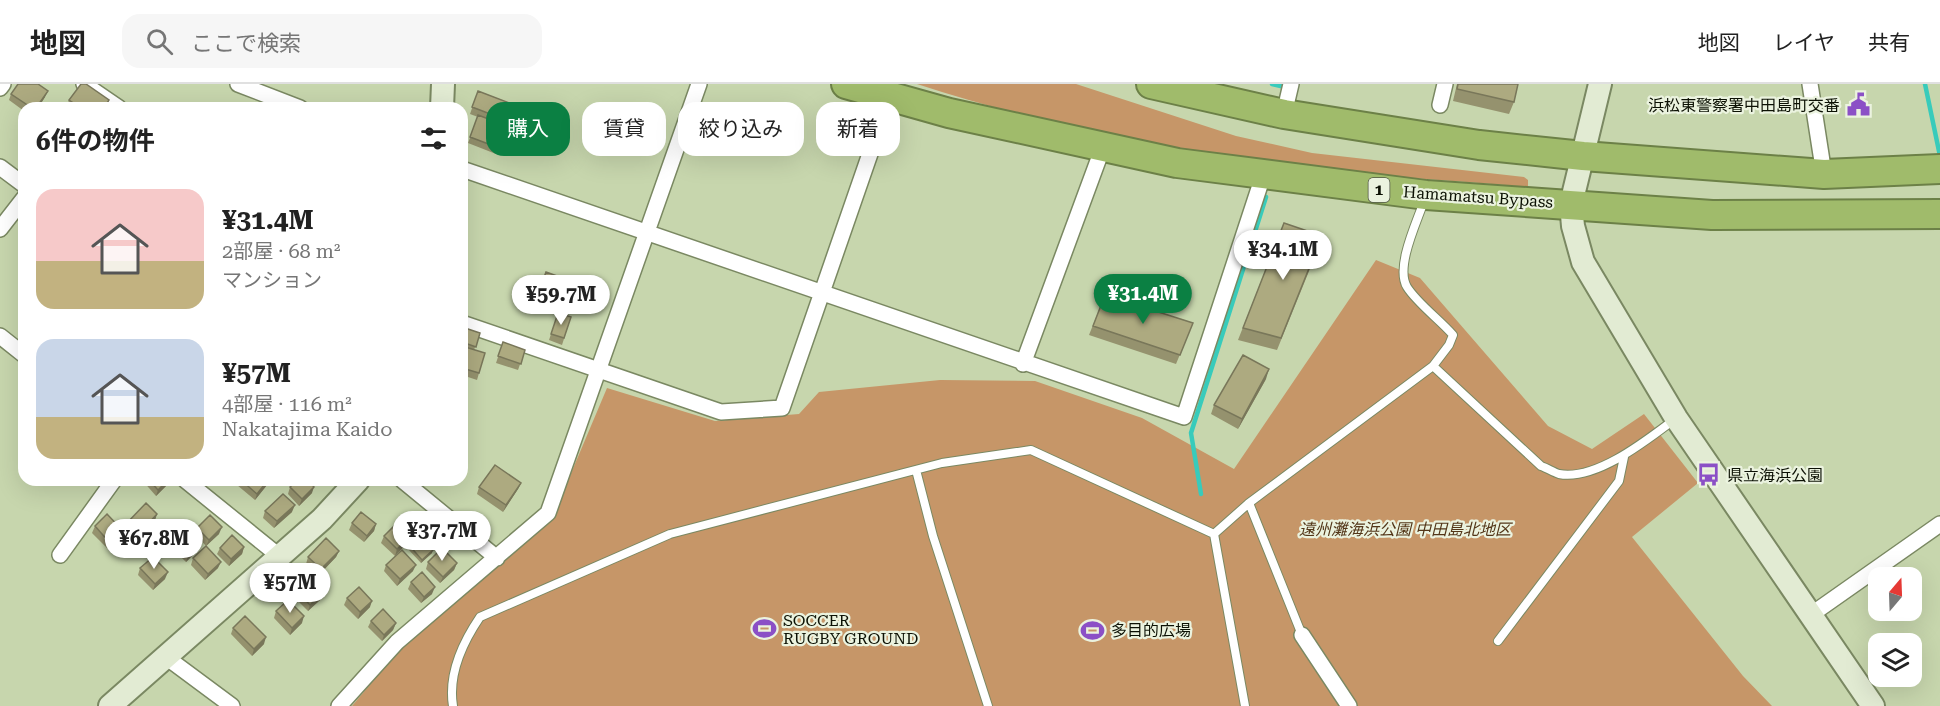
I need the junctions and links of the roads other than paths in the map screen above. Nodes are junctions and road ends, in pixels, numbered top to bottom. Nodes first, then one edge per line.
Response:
1 (3, 84) edge
2 (84, 84) edge
3 (238, 84) edge
4 (442, 84) edge
5 (699, 84) edge
6 (846, 84) edge
7 (1151, 84) edge
8 (1291, 84) edge
9 (1445, 84) edge
10 (1600, 84) edge
11 (1810, 84) edge
12 (0, 88) edge
13 (887, 90) edge
14 (110, 102) edge
15 (284, 102) edge
16 (442, 102) edge
17 (1440, 105) dead end
18 (1284, 114) junction
19 (1103, 147) junction
20 (1583, 156) junction
21 (0, 167) edge
22 (1929, 170) edge
23 (468, 171) edge
24 (1824, 174) junction
25 (1263, 176) junction
26 (18, 180) edge
27 (1426, 195) junction
28 (1570, 204) junction
29 (18, 206) edge
30 (1931, 214) edge
31 (0, 229) edge
32 (646, 232) junction
33 (823, 294) junction
34 (468, 325) edge
35 (0, 336) edge
36 (18, 350) edge
37 (1023, 364) junction
38 (1433, 366) junction
39 (597, 370) junction
40 (1676, 418) junction
41 (1624, 457) junction
42 (916, 470) junction
43 (110, 486) edge
44 (192, 486) edge
45 (353, 486) edge
46 (409, 486) edge
47 (1249, 503) junction
48 (1940, 524) edge
49 (1214, 534) junction
50 (60, 555) dead end
51 (279, 556) junction
52 (497, 558) junction
53 (1812, 614) junction
54 (1302, 635) joint
55 (1498, 641) dead end
56 (166, 657) junction
57 (110, 706) edge
58 (232, 706) edge
59 (339, 706) edge
60 (453, 706) edge
61 (988, 706) edge
62 (1245, 706) edge
63 (1349, 706) edge
64 (1873, 706) edge

1 - 12 street
2 - 14 street
3 - 15 street
4 - 16 street
5 - 32 street
6 - 13 highway
7 - 18 highway
8 - 18 street
9 - 17 street
10 - 20 street
11 - 24 street
13 - 19 highway, Hamamatsu Bypass / 1
13 - 33 street
18 - 20 highway
19 - 25 highway, Hamamatsu Bypass / 1
19 - 37 street
20 - 24 highway
20 - 28 street
21 - 26 street
22 - 24 highway
23 - 32 street
25 - 27 highway, Hamamatsu Bypass / 1
25 - 37 street
27 - 28 highway, Hamamatsu Bypass / 1
27 - 38 lane
28 - 30 highway, Hamamatsu Bypass / 1
28 - 40 street
29 - 31 street
32 - 33 street
32 - 39 street
33 - 37 street
33 - 39 street
34 - 39 street
35 - 36 street
38 - 41 lane
38 - 47 lane
39 - 52 street
40 - 41 lane
40 - 53 street
41 - 55 lane
42 - 49 lane
42 - 60 lane
42 - 61 lane
43 - 50 street
44 - 51 street
45 - 51 street
46 - 52 street
47 - 49 lane
47 - 54 lane
48 - 53 street
49 - 62 lane
51 - 56 street
52 - 59 street
53 - 64 street
54 - 63 street
56 - 57 street
56 - 58 street

